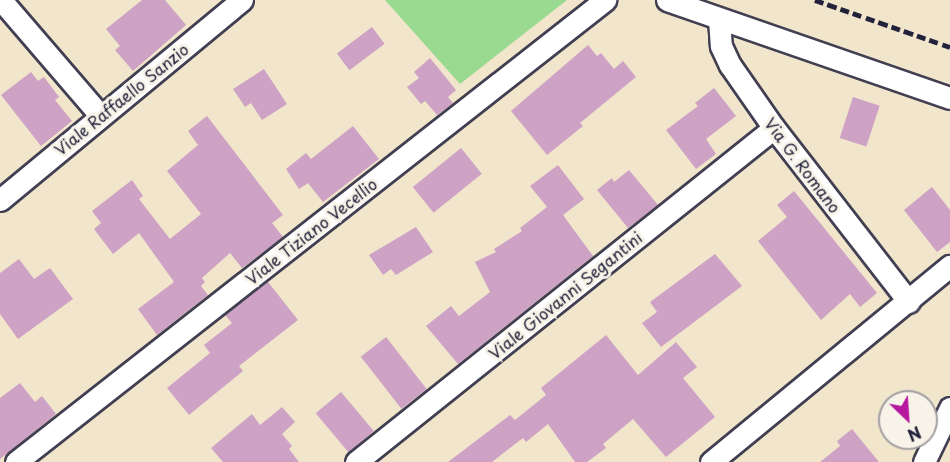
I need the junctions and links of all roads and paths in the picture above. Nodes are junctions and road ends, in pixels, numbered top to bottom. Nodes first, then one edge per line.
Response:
1 (1, 0) edge
2 (242, 0) edge
3 (605, 0) edge
4 (667, 0) edge
5 (719, 19) junction
6 (950, 98) edge
7 (100, 115) junction
8 (774, 128) junction
9 (0, 200) edge
10 (950, 266) edge
11 (909, 302) junction
12 (950, 408) edge
13 (16, 462) edge
14 (356, 462) edge
15 (711, 462) edge
16 (924, 462) edge

1 - 7 street
2 - 7 street, Viale Raffaello Sanzio
3 - 13 street, Viale Tiziano Vecellio
4 - 5 street
5 - 6 street
5 - 8 street, Via G. Romano
7 - 9 street, Viale Raffaello Sanzio
8 - 11 street, Via G. Romano
8 - 14 street, Viale Giovanni Segantini
10 - 11 street
11 - 15 street
12 - 16 street

